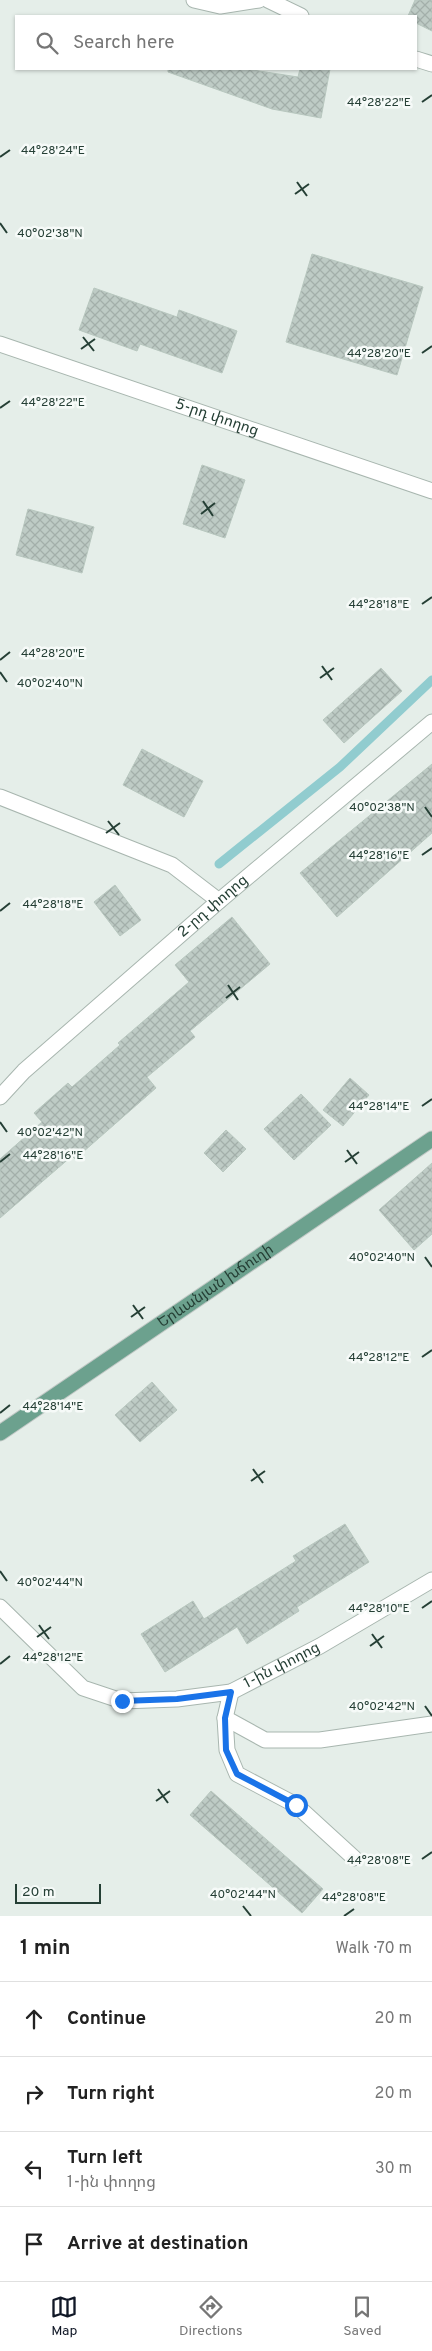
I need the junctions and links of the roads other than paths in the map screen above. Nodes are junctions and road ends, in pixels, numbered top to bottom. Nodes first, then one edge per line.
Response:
1 (194, 0) edge
2 (259, 0) edge
3 (268, 0) edge
4 (299, 15) edge
5 (417, 59) edge
6 (432, 64) edge
7 (0, 344) edge
8 (432, 492) edge
9 (432, 722) edge
10 (0, 797) edge
11 (219, 901) junction
12 (0, 1096) edge
13 (432, 1139) edge
14 (0, 1433) edge
15 (432, 1580) edge
16 (0, 1606) edge
17 (231, 1692) junction
18 (225, 1718) junction
19 (432, 1724) edge
20 (354, 1858) dead end

1 - 2 street
3 - 4 street
5 - 6 street
7 - 8 street, 5-րդ փողոց
9 - 11 street, 2-րդ փողոց
10 - 11 street
11 - 12 street, 2-րդ փողոց
13 - 14 main road, Երևանյան խճուղի
15 - 17 street, 1-ին փողոց
16 - 17 street, 1-ին փողոց
17 - 18 street
18 - 19 street
18 - 20 street

